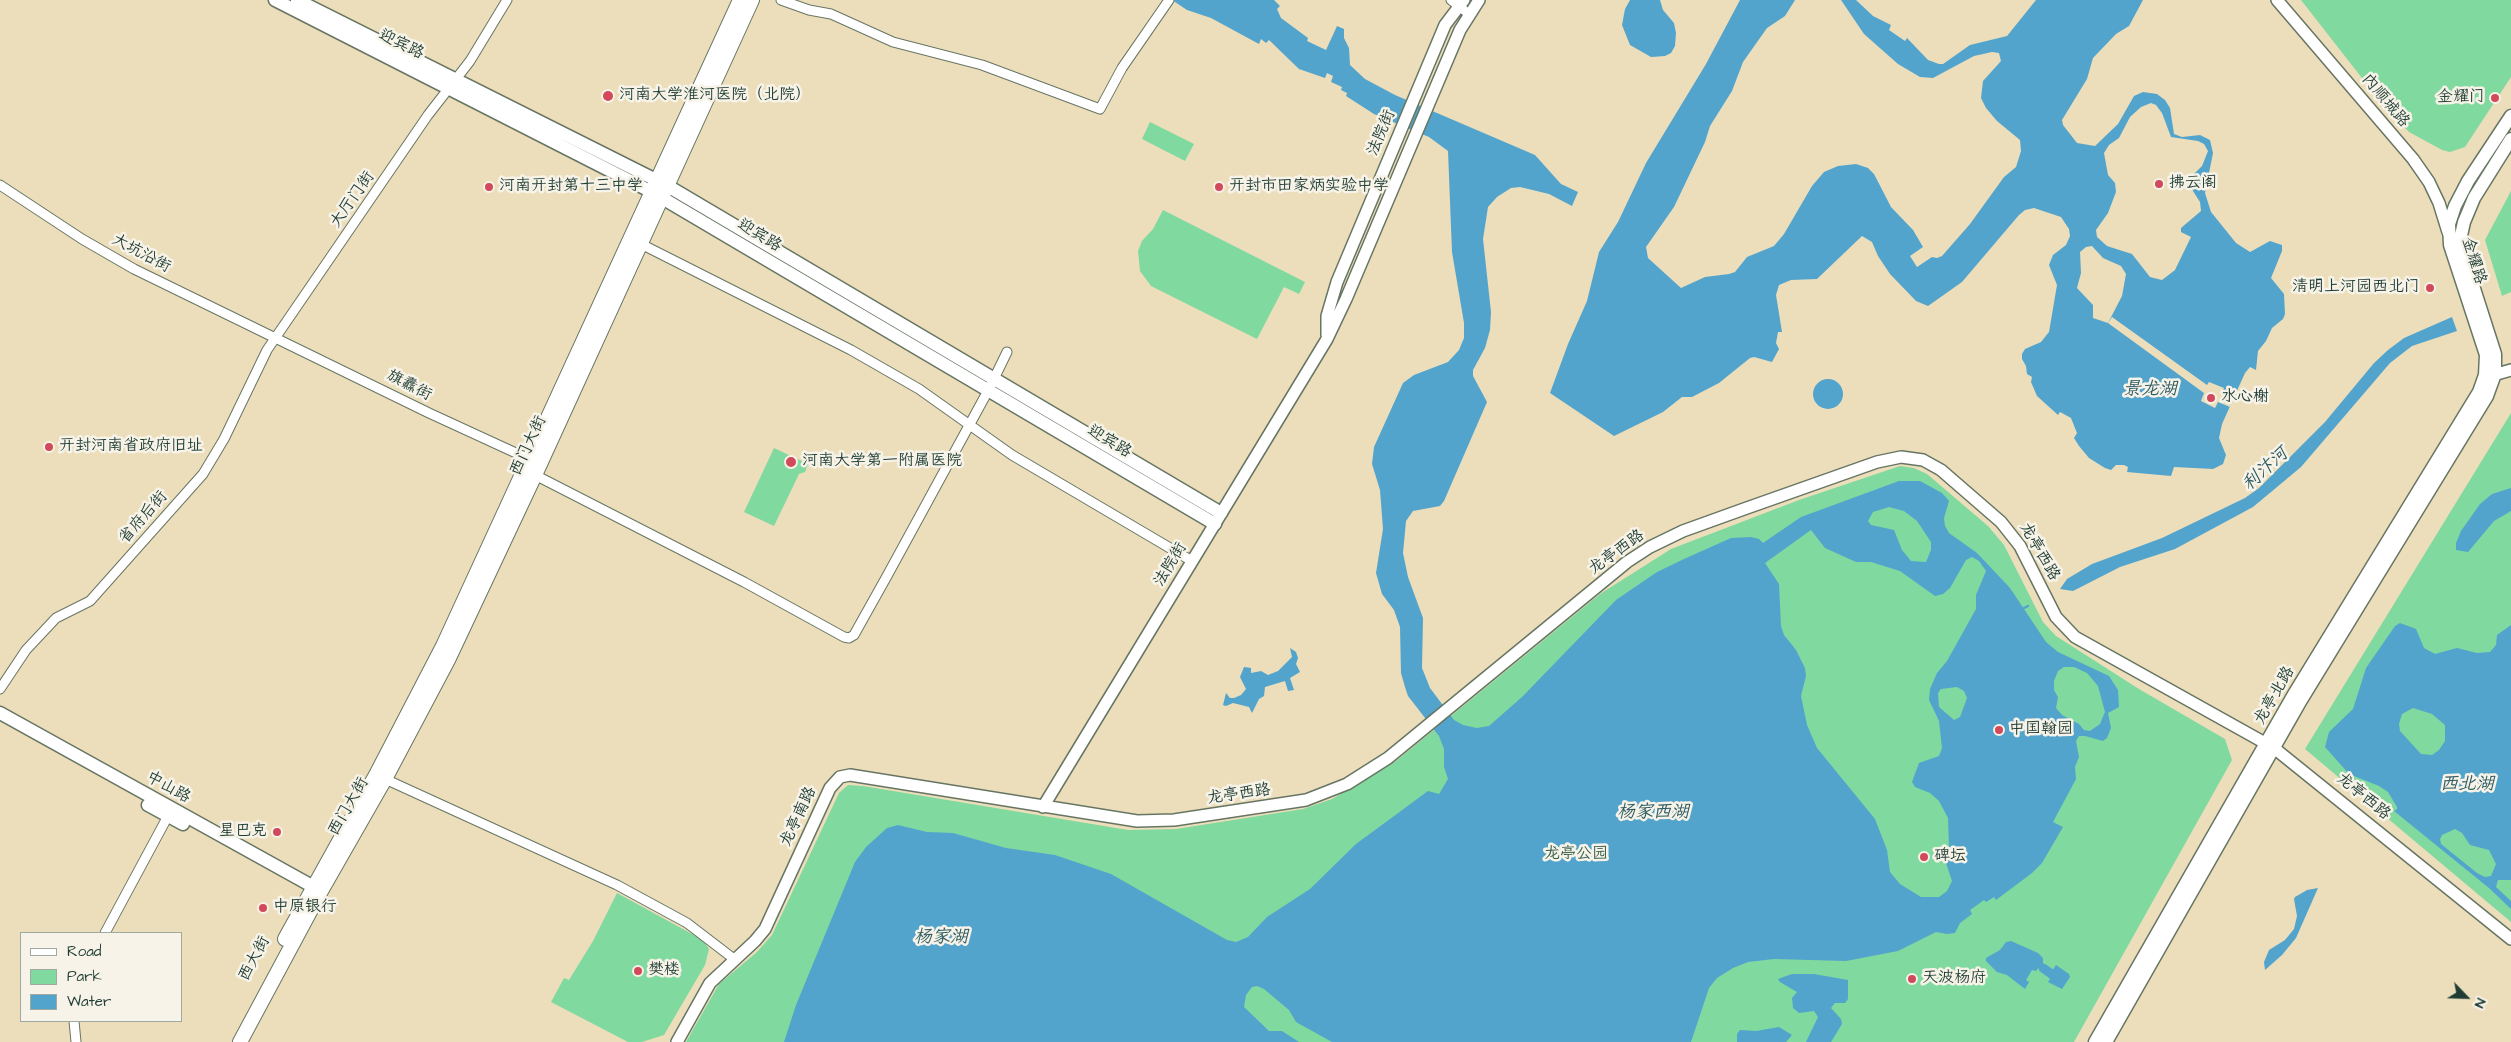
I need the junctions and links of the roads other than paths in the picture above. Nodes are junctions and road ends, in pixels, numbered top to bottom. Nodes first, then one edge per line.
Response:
1 (275, 0) edge
2 (296, 0) edge
3 (506, 0) edge
4 (740, 0) edge
5 (752, 0) edge
6 (781, 0) edge
7 (1169, 0) edge
8 (1479, 0) edge
9 (2277, 0) edge
10 (1458, 2) edge
11 (1469, 14) junction
12 (454, 83) junction
13 (2511, 116) edge
14 (2511, 139) edge
15 (0, 186) edge
16 (659, 189) junction
17 (2449, 236) junction
18 (641, 244) junction
19 (275, 338) junction
20 (1327, 339) junction
21 (1007, 352) dead end
22 (2511, 370) edge
23 (2488, 374) junction
24 (992, 384) junction
25 (970, 424) junction
26 (529, 459) junction
27 (535, 475) junction
28 (1221, 512) junction
29 (1214, 524) junction
30 (1192, 561) junction
31 (0, 689) edge
32 (0, 713) edge
33 (0, 722) edge
34 (2270, 746) junction
35 (385, 779) junction
36 (1043, 807) junction
37 (168, 816) junction
38 (315, 892) junction
39 (107, 932) edge
40 (2511, 939) edge
41 (734, 959) junction
42 (74, 1022) edge
43 (76, 1042) edge
44 (230, 1042) edge
45 (240, 1042) edge
46 (676, 1042) edge
47 (2095, 1042) edge
48 (2106, 1042) edge

1 - 12 main road, 迎宾路
2 - 12 main road, 迎宾路
3 - 12 street, 大厅门街
4 - 16 main road, 西门大街
5 - 16 main road, 西门大街
6 - 7 street
8 - 11 street, 法院街
9 - 17 street, 内顺城路
10 - 11 street
10 - 20 street, 法院街
11 - 20 street, 法院街
12 - 16 main road, 迎宾路
12 - 19 street, 大厅门街
13 - 17 main road, 金耀路
14 - 23 main road, 金耀路
15 - 19 street, 大坑沿街
16 - 18 main road, 西门大街
16 - 24 main road, 迎宾路
16 - 26 main road, 西门大街
17 - 23 main road, 金耀路
18 - 25 street
18 - 27 main road, 西门大街
19 - 26 street, 旗纛街
19 - 31 street, 省府后街
20 - 28 street, 法院街
21 - 24 street
22 - 23 street
23 - 34 main road, 龙亭北路
24 - 25 street
24 - 28 main road, 迎宾路
24 - 29 main road, 迎宾路
25 - 27 street
25 - 30 street
26 - 38 main road, 西门大街
27 - 35 main road, 西门大街
28 - 29 street, 法院街
29 - 30 street, 法院街
30 - 36 street, 法院街
32 - 38 main road, 中山路
33 - 37 main road, 中山路
34 - 36 street, 龙亭西路
34 - 40 street, 龙亭西路
34 - 47 main road, 龙亭北路
34 - 48 main road, 龙亭北路
35 - 38 main road, 西门大街
35 - 41 street
36 - 41 street, 龙亭南路
37 - 38 main road, 中山路
37 - 39 street
38 - 44 main road, 西大街
38 - 45 main road, 西大街
41 - 46 street, 龙亭南路
42 - 43 street

